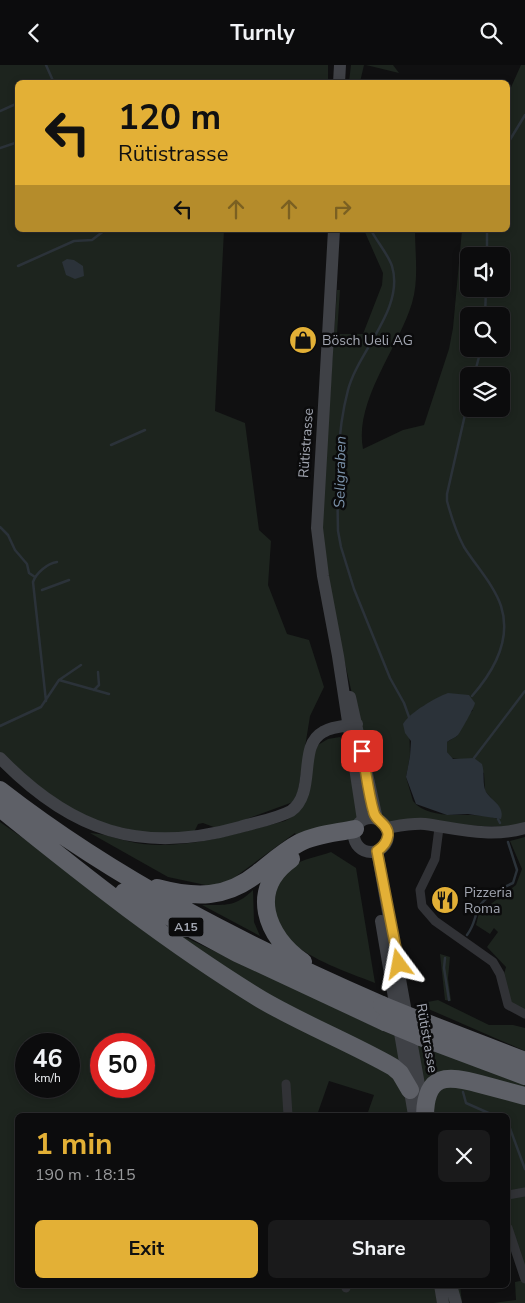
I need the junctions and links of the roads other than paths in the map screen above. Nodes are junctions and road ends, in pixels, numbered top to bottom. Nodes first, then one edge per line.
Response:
1 (340, 65) edge
2 (339, 80) edge
3 (334, 232) edge
4 (352, 725) junction
5 (0, 758) edge
6 (0, 790) edge
7 (0, 808) edge
8 (383, 828) junction
9 (439, 828) junction
10 (525, 828) edge
11 (358, 830) junction
12 (373, 851) junction
13 (128, 879) junction
14 (344, 988) junction
15 (384, 1013) junction
16 (525, 1014) edge
17 (420, 1029) junction
18 (525, 1061) edge
19 (525, 1076) edge
20 (286, 1084) dead end
21 (412, 1085) junction
22 (525, 1096) edge
23 (288, 1113) edge
24 (414, 1113) edge
25 (424, 1113) edge
26 (425, 1113) edge
27 (510, 1234) edge
28 (525, 1279) edge
29 (440, 1288) edge
30 (452, 1288) edge
31 (443, 1303) edge
32 (456, 1303) edge

1 - 2 main road
3 - 4 main road, Rütistrasse
4 - 5 main road
4 - 8 main road, Rütistrasse
4 - 11 main road, Rütistrasse
6 - 13 highway, A15
7 - 15 highway, A15
7 - 21 highway
8 - 9 main road
8 - 11 main road
8 - 12 main road
9 - 10 main road
9 - 16 street
11 - 12 main road
11 - 13 highway
11 - 14 highway
12 - 21 main road, Rütistrasse
13 - 14 highway, A15
14 - 15 highway, A15
15 - 17 highway, A15, bridge
17 - 18 highway, A15
17 - 19 highway, A15
20 - 23 street
21 - 24 main road
21 - 25 main road
22 - 26 highway
27 - 28 street
29 - 31 main road
30 - 32 main road

